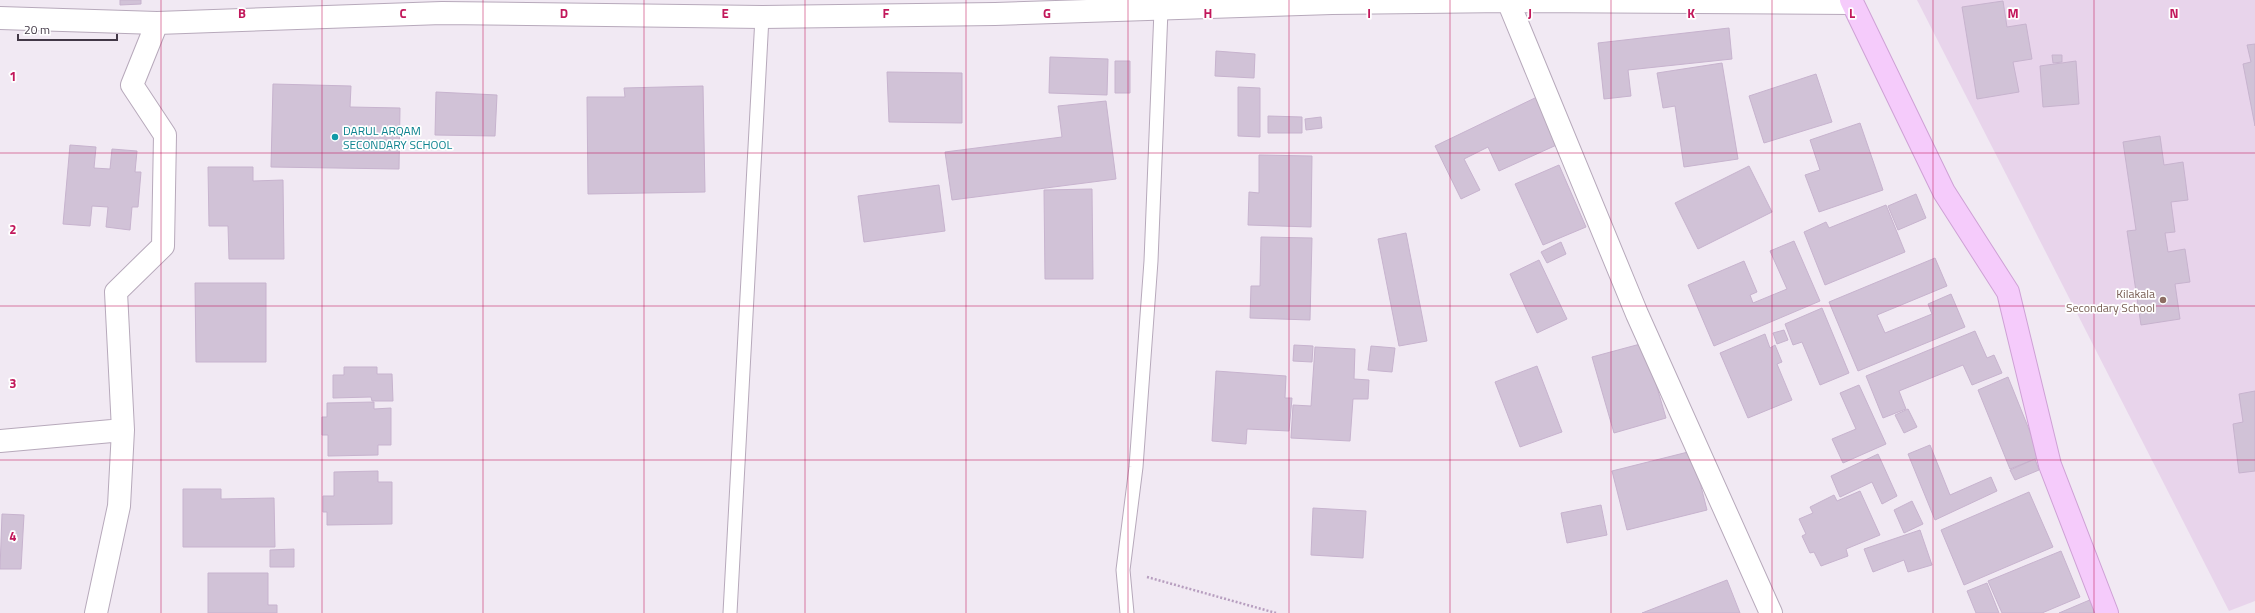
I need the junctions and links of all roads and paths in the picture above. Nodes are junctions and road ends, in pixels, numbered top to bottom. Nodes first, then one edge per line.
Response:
1 (1508, 1) junction
2 (1851, 1) edge
3 (761, 8) edge
4 (1161, 10) junction
5 (0, 18) edge
6 (157, 23) junction
7 (123, 430) junction
8 (0, 441) edge
9 (1123, 570) junction
10 (96, 613) edge
11 (730, 613) edge
12 (1127, 613) edge
13 (1276, 613) edge
14 (1771, 613) edge
15 (2107, 613) edge

1 - 2 street
1 - 4 street
1 - 14 street
2 - 15 street
3 - 4 street
3 - 6 street
3 - 11 lane
4 - 9 lane
5 - 6 street
6 - 7 street
7 - 8 street
7 - 10 street
9 - 12 lane
9 - 13 path

